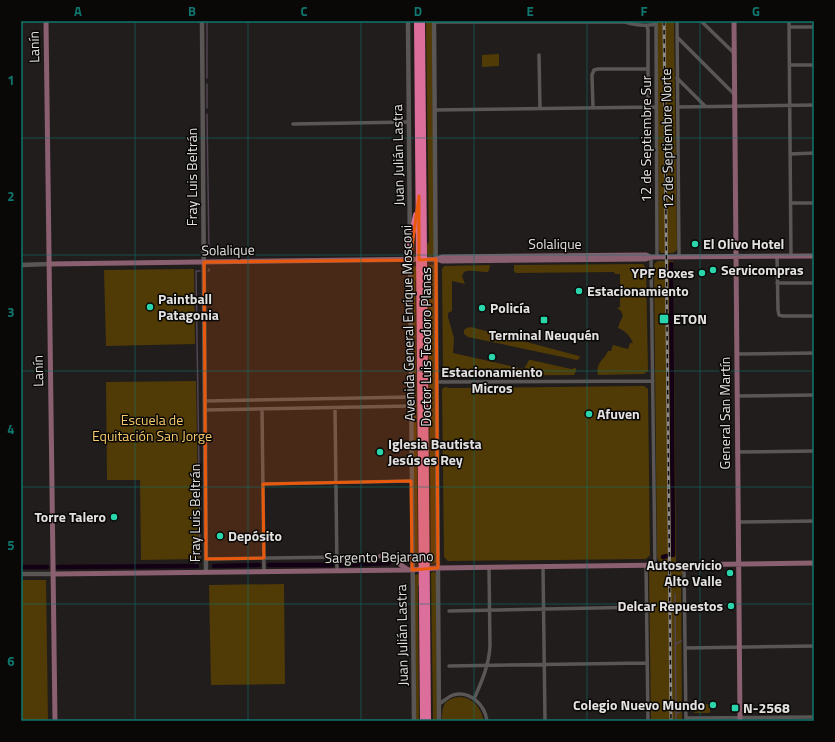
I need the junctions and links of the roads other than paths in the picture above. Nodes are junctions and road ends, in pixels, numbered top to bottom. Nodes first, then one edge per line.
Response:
1 (46, 21) edge
2 (202, 21) edge
3 (408, 21) edge
4 (417, 21) edge
5 (422, 21) edge
6 (624, 21) edge
7 (676, 21) edge
8 (701, 21) edge
9 (734, 21) edge
10 (789, 21) edge
11 (434, 22) edge
12 (529, 22) edge
13 (656, 23) edge
14 (647, 26) junction
15 (789, 27) junction
16 (814, 27) edge
17 (677, 37) junction
18 (734, 53) junction
19 (539, 55) dead end
20 (790, 65) junction
21 (814, 65) edge
22 (648, 69) junction
23 (677, 78) junction
24 (735, 94) junction
25 (790, 105) junction
26 (814, 105) edge
27 (705, 106) junction
28 (735, 106) junction
29 (648, 107) junction
30 (656, 107) junction
31 (678, 107) junction
32 (540, 108) junction
33 (593, 108) junction
34 (435, 110) junction
35 (409, 122) junction
36 (293, 124) dead end
37 (814, 153) edge
38 (790, 154) junction
39 (419, 196) junction
40 (791, 203) junction
41 (814, 203) edge
42 (410, 244) junction
43 (777, 256) junction
44 (791, 256) junction
45 (814, 256) edge
46 (651, 257) junction
47 (658, 257) junction
48 (679, 257) junction
49 (736, 257) junction
50 (410, 260) junction
51 (422, 260) junction
52 (436, 260) junction
53 (204, 262) junction
54 (49, 264) junction
55 (21, 265) edge
56 (777, 283) junction
57 (814, 283) edge
58 (814, 316) edge
59 (814, 353) edge
60 (737, 354) junction
61 (653, 381) junction
62 (437, 382) junction
63 (814, 395) edge
64 (737, 396) junction
65 (411, 397) junction
66 (205, 401) junction
67 (411, 406) junction
68 (335, 408) junction
69 (262, 409) junction
70 (205, 410) junction
71 (814, 451) edge
72 (738, 452) junction
73 (412, 481) junction
74 (336, 482) junction
75 (263, 484) junction
76 (814, 521) edge
77 (738, 522) junction
78 (382, 556) junction
79 (412, 556) junction
80 (337, 557) junction
81 (264, 558) junction
82 (206, 559) junction
83 (738, 564) junction
84 (814, 564) edge
85 (646, 565) junction
86 (655, 565) junction
87 (684, 565) junction
88 (489, 567) junction
89 (543, 567) junction
90 (438, 568) junction
91 (424, 569) junction
92 (410, 570) junction
93 (337, 571) junction
94 (206, 572) junction
95 (264, 572) junction
96 (21, 574) edge
97 (53, 574) junction
98 (646, 607) junction
99 (544, 609) junction
100 (490, 610) junction
101 (449, 611) dead end
102 (814, 646) edge
103 (739, 647) junction
104 (685, 648) junction
105 (647, 662) junction
106 (545, 664) junction
107 (488, 665) junction
108 (449, 666) dead end
109 (474, 699) junction
110 (439, 704) junction
111 (814, 717) edge
112 (740, 719) edge
113 (686, 720) edge
114 (55, 721) edge
115 (414, 721) edge
116 (423, 721) edge
117 (428, 721) edge
118 (439, 721) edge
119 (487, 721) edge
120 (545, 721) edge
121 (648, 721) edge

1 - 54 main road, Lanín
2 - 53 street, Fray Luis Beltrán
3 - 35 street, Juan Julián Lastra
4 - 39 highway, Avenida General Enrique Mosconi
5 - 51 highway, Avenida General Enrique Mosconi
6 - 12 street
6 - 14 street
7 - 17 street, 12 de Septiembre Norte
8 - 18 street
9 - 18 main road, General San Martín
10 - 15 street
11 - 12 street
11 - 34 street, Doctor Luis Teodoro Planas
13 - 14 street
13 - 30 street, 12 de Septiembre Sur
14 - 22 street
15 - 16 street
15 - 20 street
17 - 23 street, 12 de Septiembre Norte
17 - 24 street
18 - 24 main road, General San Martín
19 - 32 street
20 - 21 street
20 - 25 street
22 - 29 street
22 - 33 street
23 - 27 street
23 - 31 street, 12 de Septiembre Norte
24 - 28 main road, General San Martín
25 - 26 street
25 - 28 street
25 - 38 street
27 - 28 street
27 - 31 street
28 - 49 main road, General San Martín
29 - 30 street
29 - 33 street
30 - 47 street, 12 de Septiembre Sur
31 - 48 street, 12 de Septiembre Norte
32 - 33 street
32 - 34 street
34 - 52 street, Doctor Luis Teodoro Planas
35 - 36 street
35 - 42 street, Juan Julián Lastra
37 - 38 street
38 - 40 street
39 - 42 highway
39 - 51 highway, Avenida General Enrique Mosconi
40 - 41 street
40 - 44 street
42 - 50 street, Juan Julián Lastra
43 - 44 main road, Solalique
43 - 49 main road, Solalique
43 - 56 street
44 - 45 main road, Solalique
46 - 47 main road, Solalique
46 - 52 main road, Solalique
46 - 61 street
47 - 48 main road, Solalique
48 - 49 main road, Solalique
49 - 60 main road, General San Martín
50 - 51 main road, Solalique
50 - 53 main road, Solalique
50 - 65 street, Juan Julián Lastra
51 - 52 main road, Solalique
51 - 91 highway, Avenida General Enrique Mosconi
52 - 62 street, Doctor Luis Teodoro Planas
53 - 54 main road, Solalique
53 - 66 street, Fray Luis Beltrán
54 - 55 street, Solalique
54 - 97 main road, Lanín
56 - 57 street
56 - 58 street
59 - 60 street
60 - 64 main road, General San Martín
61 - 62 street
61 - 86 street
62 - 90 street, Doctor Luis Teodoro Planas
63 - 64 street
64 - 72 main road, General San Martín
65 - 66 street
65 - 67 street, Juan Julián Lastra
66 - 70 street, Fray Luis Beltrán
67 - 68 street
67 - 73 street, Juan Julián Lastra
68 - 69 street
68 - 74 street
69 - 70 street
69 - 75 street
70 - 82 street, Fray Luis Beltrán
71 - 72 street
72 - 77 main road, General San Martín
73 - 74 street
73 - 79 street, Juan Julián Lastra
74 - 75 street
74 - 80 street
75 - 81 street
76 - 77 street
77 - 83 main road, General San Martín
78 - 79 street, Sargento Bejarano
78 - 80 street, Sargento Bejarano
78 - 92 main road
79 - 92 street, Juan Julián Lastra
80 - 81 street, Sargento Bejarano
80 - 93 street
81 - 82 street, Sargento Bejarano
81 - 95 street
82 - 94 street, Fray Luis Beltrán
83 - 84 main road, Sargento Bejarano
83 - 87 main road, Sargento Bejarano
83 - 103 main road, General San Martín
85 - 86 main road, Sargento Bejarano
85 - 89 main road, Sargento Bejarano
85 - 98 street
86 - 87 main road, Sargento Bejarano
87 - 104 street
88 - 89 main road, Sargento Bejarano
88 - 90 main road, Sargento Bejarano
88 - 100 street
89 - 99 street
90 - 91 main road, Sargento Bejarano
90 - 110 street, Doctor Luis Teodoro Planas
91 - 92 main road, Sargento Bejarano
91 - 116 highway, Avenida General Enrique Mosconi
91 - 117 highway, Avenida General Enrique Mosconi
92 - 93 main road, Sargento Bejarano
92 - 115 street, Juan Julián Lastra
93 - 95 main road, Sargento Bejarano
94 - 95 main road, Sargento Bejarano
94 - 97 main road, Sargento Bejarano
96 - 97 street, Sargento Bejarano
97 - 114 main road, Lanín
98 - 99 street
98 - 105 street
99 - 100 street
99 - 106 street
100 - 101 street
100 - 107 street
102 - 103 street
103 - 104 street
103 - 112 main road, General San Martín
104 - 113 street
105 - 106 street
105 - 121 street
106 - 107 street
106 - 120 street
107 - 108 street
107 - 109 street
109 - 110 street
109 - 119 street
110 - 118 street, Doctor Luis Teodoro Planas
111 - 112 street
112 - 113 street

